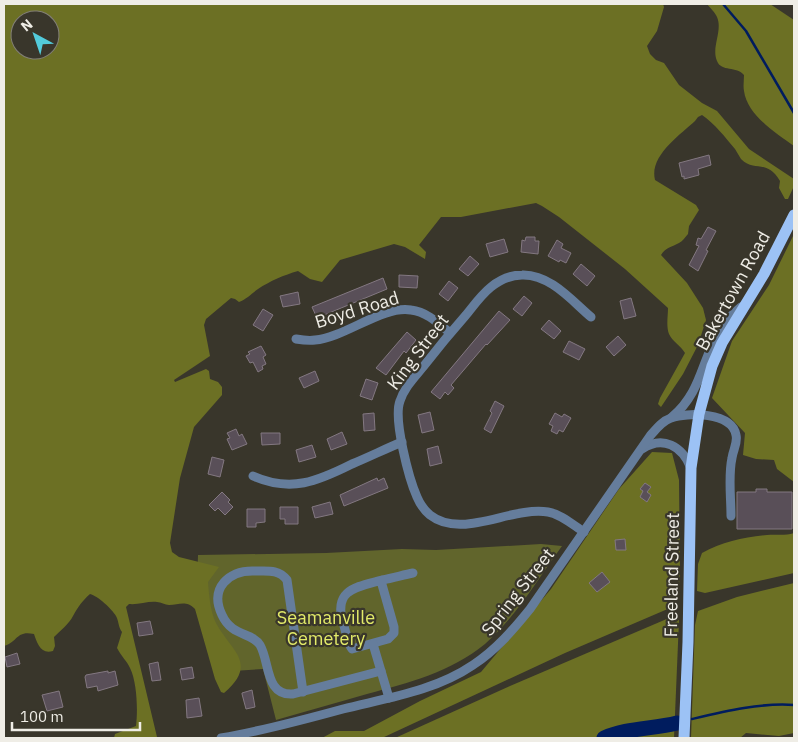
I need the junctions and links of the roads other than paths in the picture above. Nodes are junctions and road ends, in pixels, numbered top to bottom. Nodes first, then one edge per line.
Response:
1 (794, 215) edge
2 (745, 304) junction
3 (591, 317) dead end
4 (450, 333) junction
5 (296, 339) dead end
6 (699, 414) junction
7 (669, 419) junction
8 (402, 442) junction
9 (638, 452) junction
10 (691, 468) junction
11 (253, 476) dead end
12 (731, 516) dead end
13 (584, 532) junction
14 (413, 573) dead end
15 (381, 581) junction
16 (373, 644) junction
17 (381, 671) junction
18 (303, 692) junction
19 (389, 698) junction
20 (220, 738) edge
21 (684, 738) edge

1 - 2 main road, Bakertown Road
2 - 6 main road, Bakertown Road
2 - 7 street, Spring Street
3 - 4 street, King Street
4 - 5 street, Boyd Road
4 - 8 street, King Street
6 - 7 street
6 - 10 main road, Freeland Street
6 - 12 street
7 - 9 street, Spring Street
8 - 11 street
8 - 13 street, King Street
9 - 10 street
9 - 13 street, Spring Street
10 - 21 main road, Freeland Street
13 - 19 street, Spring Street
14 - 15 street
15 - 16 street
15 - 16 street
16 - 17 street
17 - 18 street
17 - 19 street
18 - 18 street
19 - 20 street, Spring Street

